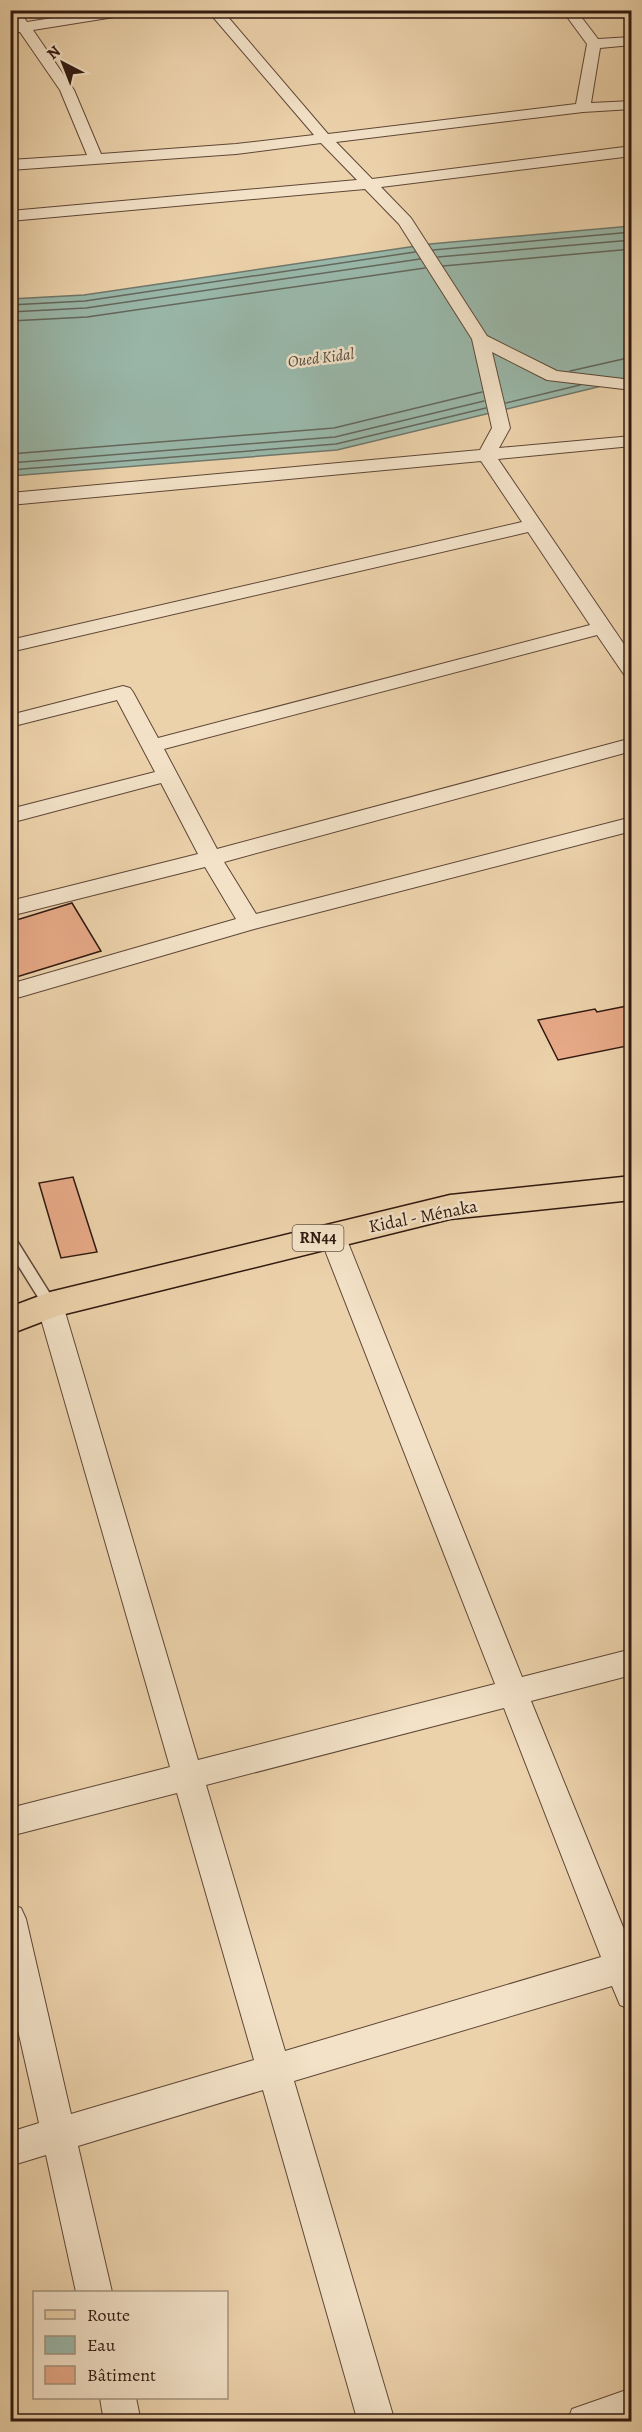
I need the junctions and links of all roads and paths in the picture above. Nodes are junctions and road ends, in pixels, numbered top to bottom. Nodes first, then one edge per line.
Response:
1 (12, 10) edge
2 (133, 10) edge
3 (214, 10) edge
4 (569, 10) edge
5 (17, 28) edge
6 (632, 41) edge
7 (594, 44) junction
8 (632, 105) edge
9 (583, 108) junction
10 (324, 138) junction
11 (632, 151) edge
12 (95, 157) junction
13 (10, 165) edge
14 (368, 184) junction
15 (10, 216) edge
16 (481, 339) junction
17 (632, 385) edge
18 (632, 441) edge
19 (486, 455) junction
20 (10, 499) edge
21 (533, 525) junction
22 (602, 628) junction
23 (10, 646) edge
24 (632, 672) edge
25 (10, 722) edge
26 (632, 744) edge
27 (152, 746) junction
28 (167, 775) junction
29 (10, 816) edge
30 (632, 824) edge
31 (211, 858) junction
32 (10, 909) edge
33 (250, 923) junction
34 (10, 992) edge
35 (632, 1188) edge
36 (332, 1235) junction
37 (10, 1241) edge
38 (50, 1305) junction
39 (10, 1321) edge
40 (632, 1662) edge
41 (511, 1693) junction
42 (186, 1777) junction
43 (10, 1822) edge
44 (10, 1919) edge
45 (628, 1975) edge
46 (273, 2071) junction
47 (59, 2135) junction
48 (10, 2149) edge
49 (94, 2291) edge
50 (118, 2399) edge
51 (632, 2406) edge
52 (123, 2421) edge
53 (377, 2421) edge
54 (585, 2421) edge

1 - 5 street
2 - 5 street
3 - 10 street
4 - 7 street
5 - 12 street
6 - 7 street
7 - 9 street
8 - 9 street
9 - 10 street
10 - 12 street
10 - 14 street
11 - 14 street
12 - 13 street
14 - 15 street
14 - 16 street
16 - 17 street
16 - 19 street
18 - 19 street
19 - 20 street
19 - 21 street
21 - 22 street
21 - 23 street
22 - 24 street
22 - 27 street
25 - 27 street
26 - 31 street
27 - 28 street
28 - 29 street
28 - 31 street
30 - 33 street
31 - 32 street
31 - 33 street
33 - 34 street
35 - 36 main road, Kidal - Ménaka / RN44
36 - 38 main road, Kidal - Ménaka / RN44
36 - 41 street
37 - 38 lane
38 - 39 main road, Kidal - Ménaka / RN44
38 - 42 street
40 - 41 street
41 - 42 street
41 - 45 street
42 - 43 street
42 - 46 street
44 - 47 street
45 - 46 street
46 - 47 street
46 - 53 street
47 - 48 street
47 - 49 street
50 - 52 street
51 - 54 street

